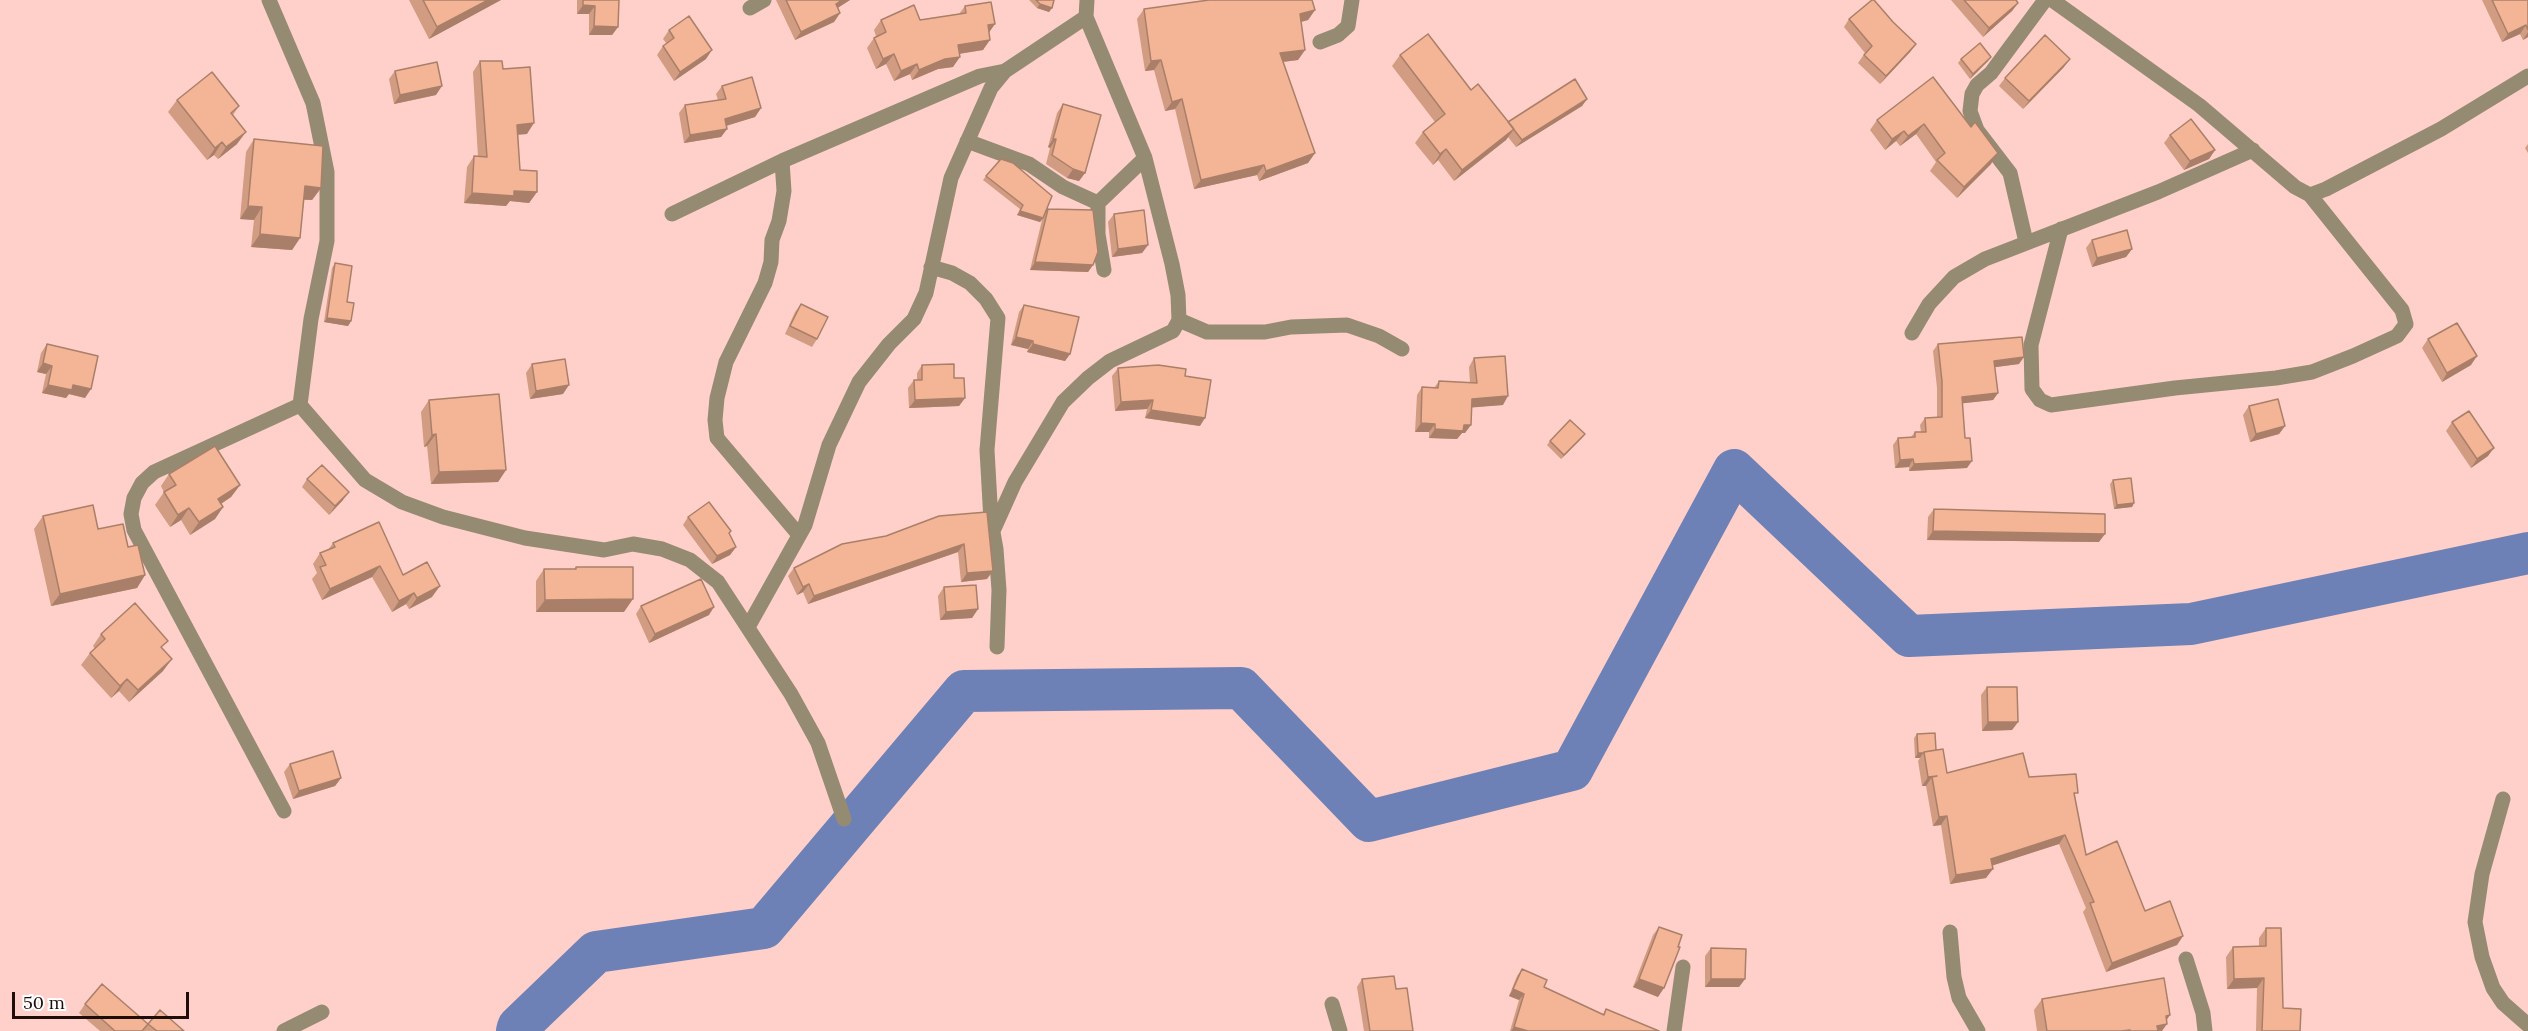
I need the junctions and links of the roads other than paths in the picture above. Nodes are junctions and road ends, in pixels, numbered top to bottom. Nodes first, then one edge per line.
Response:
1 (269, 0) edge
2 (764, 0) edge
3 (1087, 0) edge
4 (1352, 0) edge
5 (2045, 0) edge
6 (2052, 0) edge
7 (750, 8) dead end
8 (1086, 17) junction
9 (1320, 42) dead end
10 (1005, 71) junction
11 (2528, 76) edge
12 (967, 141) junction
13 (2253, 150) junction
14 (1144, 158) junction
15 (782, 161) junction
16 (2310, 195) junction
17 (1098, 203) junction
18 (672, 214) dead end
19 (2061, 230) junction
20 (2026, 242) junction
21 (931, 267) junction
22 (1104, 270) dead end
23 (1179, 320) junction
24 (1912, 333) dead end
25 (1402, 349) dead end
26 (300, 405) junction
27 (993, 531) junction
28 (799, 535) junction
29 (748, 627) junction
30 (997, 647) dead end
31 (2503, 799) dead end
32 (284, 811) dead end
33 (844, 819) dead end
34 (1950, 932) dead end
35 (2186, 959) dead end
36 (1683, 967) dead end
37 (1332, 1004) dead end
38 (322, 1012) dead end
39 (2528, 1025) edge
40 (284, 1031) edge
41 (1340, 1031) edge
42 (1674, 1031) edge
43 (1978, 1031) edge
44 (2205, 1031) edge

1 - 26 street
2 - 7 street
3 - 8 street
4 - 9 street
5 - 20 street
6 - 13 street
8 - 10 street
8 - 14 street
10 - 12 street
10 - 15 street
11 - 16 street
12 - 17 street
12 - 21 street
13 - 16 street
13 - 19 street
14 - 17 street
14 - 23 street
15 - 18 street
15 - 28 street
16 - 19 street
17 - 22 street
19 - 20 street
20 - 24 street
21 - 27 street
21 - 28 street
23 - 25 street
23 - 27 street
26 - 29 street
26 - 32 street
27 - 30 street
28 - 29 street
29 - 33 street
31 - 39 street
34 - 43 street
35 - 44 street
36 - 42 street
37 - 41 street
38 - 40 street

